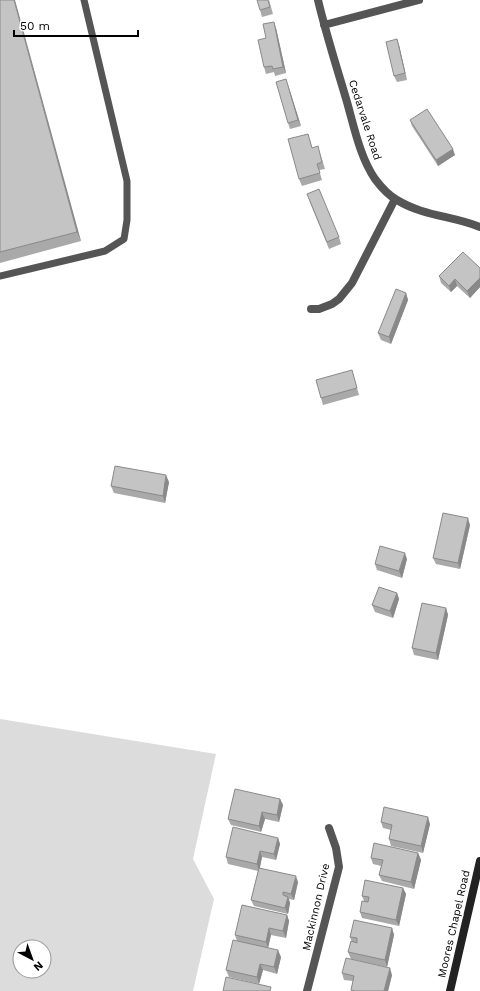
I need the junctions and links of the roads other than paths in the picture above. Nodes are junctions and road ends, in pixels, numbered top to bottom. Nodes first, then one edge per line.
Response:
1 (84, 0) edge
2 (318, 0) edge
3 (419, 0) edge
4 (324, 25) junction
5 (395, 199) junction
6 (480, 227) edge
7 (0, 276) edge
8 (311, 309) dead end
9 (329, 828) dead end
10 (480, 861) edge
11 (307, 991) edge
12 (450, 991) edge

1 - 7 lane
2 - 4 street, Cedarvale Road
3 - 4 street
4 - 5 street, Cedarvale Road
5 - 6 street, Cedarvale Road
5 - 8 street
9 - 11 street, Mackinnon Drive
10 - 12 main road, Moores Chapel Road

